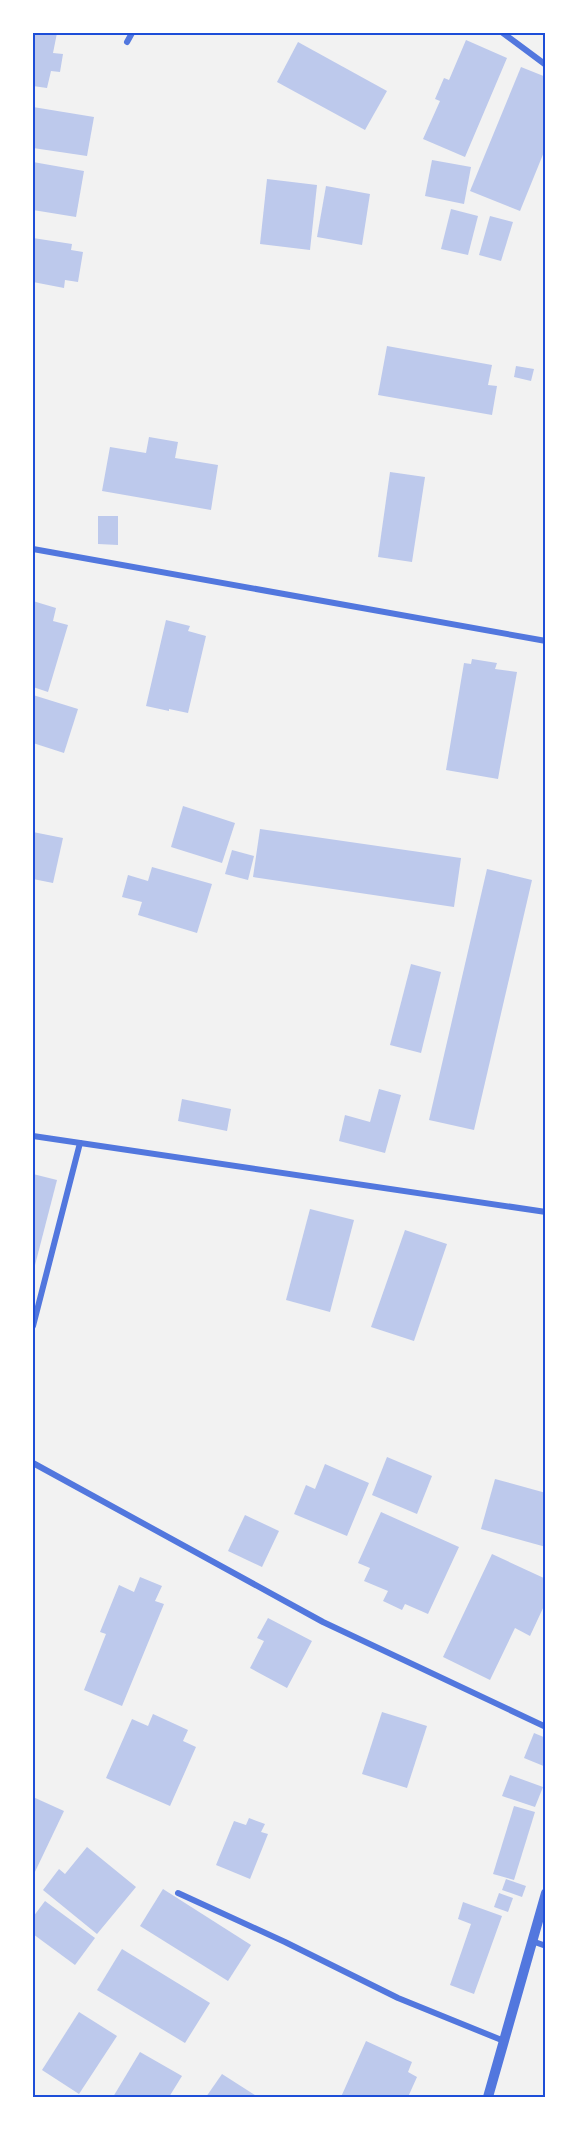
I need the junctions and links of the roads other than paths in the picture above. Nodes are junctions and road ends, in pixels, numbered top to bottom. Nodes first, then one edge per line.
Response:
1 (132, 33) edge
2 (503, 33) edge
3 (127, 42) dead end
4 (546, 65) edge
5 (33, 549) edge
6 (546, 641) edge
7 (33, 1136) edge
8 (80, 1143) junction
9 (546, 1212) edge
10 (33, 1326) edge
11 (33, 1463) edge
12 (546, 1727) edge
13 (178, 1893) dead end
14 (546, 1893) edge
15 (532, 1941) junction
16 (546, 1946) edge
17 (504, 2041) junction
18 (488, 2097) edge

1 - 3 street
2 - 4 street
5 - 6 street
7 - 8 street
8 - 9 street
8 - 10 street
11 - 12 street
13 - 17 street
14 - 15 street
15 - 16 street
15 - 17 street
17 - 18 street

